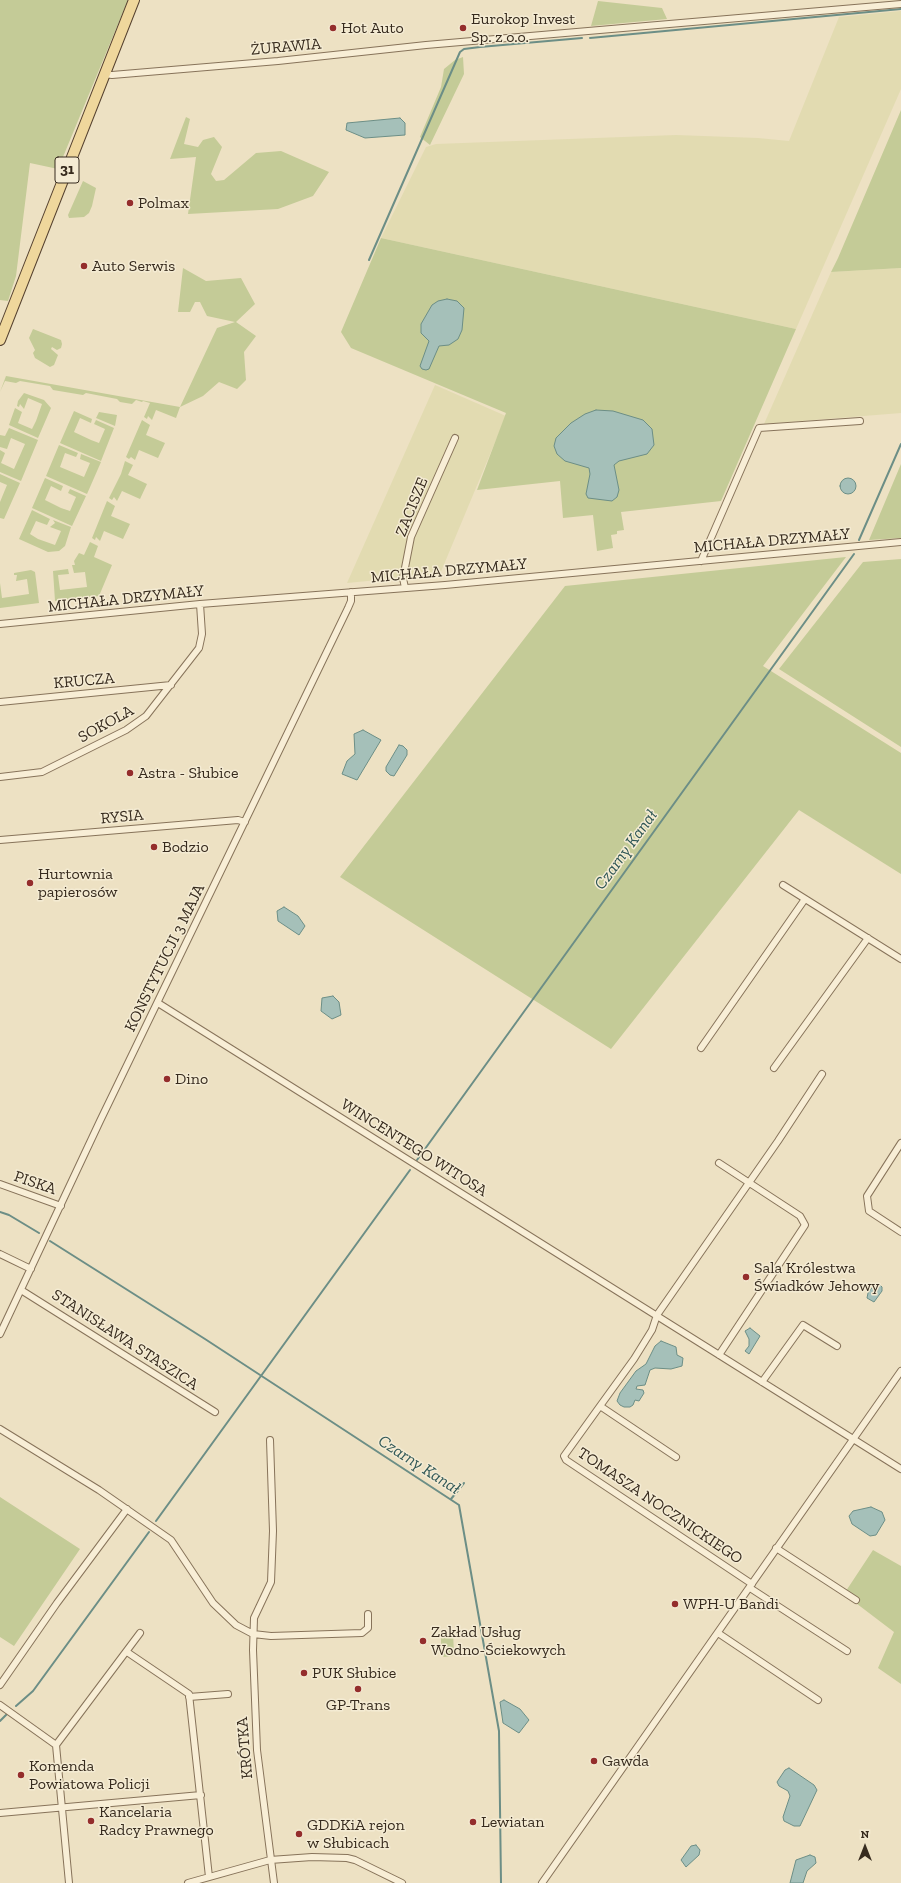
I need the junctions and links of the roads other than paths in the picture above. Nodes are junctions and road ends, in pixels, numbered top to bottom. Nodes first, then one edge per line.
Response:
1 (134, 0) edge
2 (901, 4) edge
3 (104, 74) junction
4 (0, 340) edge
5 (860, 421) dead end
6 (454, 438) dead end
7 (901, 542) edge
8 (701, 561) junction
9 (405, 588) junction
10 (351, 592) junction
11 (200, 604) junction
12 (0, 624) edge
13 (171, 685) junction
14 (0, 702) edge
15 (0, 777) edge
16 (245, 822) junction
17 (0, 840) edge
18 (783, 885) dead end
19 (805, 899) junction
20 (868, 938) junction
21 (901, 959) edge
22 (158, 1003) junction
23 (701, 1048) dead end
24 (774, 1068) dead end
25 (822, 1074) dead end
26 (901, 1143) edge
27 (719, 1163) dead end
28 (750, 1182) junction
29 (0, 1184) edge
30 (61, 1206) junction
31 (901, 1232) edge
32 (0, 1254) edge
33 (31, 1269) junction
34 (21, 1290) junction
35 (657, 1315) junction
36 (0, 1334) edge
37 (837, 1346) dead end
38 (719, 1354) junction
39 (901, 1371) edge
40 (762, 1382) junction
41 (600, 1406) junction
42 (215, 1412) dead end
43 (0, 1429) edge
44 (853, 1438) junction
45 (270, 1440) dead end
46 (676, 1457) dead end
47 (901, 1468) edge
48 (127, 1509) junction
49 (776, 1548) junction
50 (751, 1586) junction
51 (856, 1600) dead end
52 (368, 1614) dead end
53 (140, 1633) dead end
54 (718, 1633) junction
55 (253, 1634) junction
56 (848, 1651) dead end
57 (127, 1652) junction
58 (0, 1685) edge
59 (228, 1694) dead end
60 (189, 1696) junction
61 (818, 1700) dead end
62 (0, 1704) edge
63 (56, 1745) junction
64 (201, 1795) junction
65 (62, 1808) junction
66 (0, 1813) edge
67 (270, 1860) junction
68 (209, 1877) junction
69 (69, 1883) edge
70 (188, 1883) edge
71 (274, 1883) edge
72 (402, 1883) edge
73 (542, 1883) edge

1 - 3 main road, 31
2 - 3 street, ŻURAWIA
3 - 4 main road, 31
5 - 8 street
6 - 9 street, ZACISZE
7 - 8 street, MICHAŁA DRZYMAŁY
8 - 9 street, MICHAŁA DRZYMAŁY
9 - 10 street, MICHAŁA DRZYMAŁY
10 - 11 street, MICHAŁA DRZYMAŁY
10 - 16 street, KONSTYTUCJI 3 MAJA
11 - 12 street, MICHAŁA DRZYMAŁY
11 - 13 street, SOKOLA
13 - 14 street, KRUCZA
13 - 15 street, SOKOLA
16 - 17 street, RYSIA
16 - 22 street, KONSTYTUCJI 3 MAJA
18 - 19 street
19 - 20 street
19 - 23 street
20 - 21 street
20 - 24 street
22 - 30 street, KONSTYTUCJI 3 MAJA
22 - 35 street, WINCENTEGO WITOSA
25 - 28 street
26 - 31 street
27 - 28 street
28 - 35 street
28 - 38 street
29 - 30 street, PISKA
30 - 33 street, KONSTYTUCJI 3 MAJA
32 - 33 street
33 - 34 street, KONSTYTUCJI 3 MAJA
34 - 36 street, KONSTYTUCJI 3 MAJA
34 - 42 street, STANISŁAWA STASZICA
35 - 38 street, WINCENTEGO WITOSA
35 - 41 street, TOMASZA NOCZNICKIEGO
37 - 40 street
38 - 40 street, WINCENTEGO WITOSA
39 - 44 street, TOMASZA NOCZNICKIEGO
40 - 44 street, WINCENTEGO WITOSA
41 - 46 street
41 - 50 street, TOMASZA NOCZNICKIEGO
43 - 48 street
44 - 47 street, WINCENTEGO WITOSA
44 - 49 street, TOMASZA NOCZNICKIEGO
45 - 55 street, KRÓTKA
48 - 55 street
48 - 58 street
49 - 50 street, TOMASZA NOCZNICKIEGO
49 - 51 street
50 - 54 street, TOMASZA NOCZNICKIEGO
50 - 56 street, TOMASZA NOCZNICKIEGO
52 - 55 street
53 - 57 street
54 - 61 street
54 - 73 street, TOMASZA NOCZNICKIEGO
55 - 67 street, KRÓTKA
57 - 60 street
57 - 63 street
59 - 60 street
60 - 64 street
62 - 63 street
63 - 65 street
64 - 65 street
64 - 68 street
65 - 66 street
65 - 69 street
67 - 68 street
67 - 71 street, KRÓTKA
67 - 72 street
68 - 70 street

